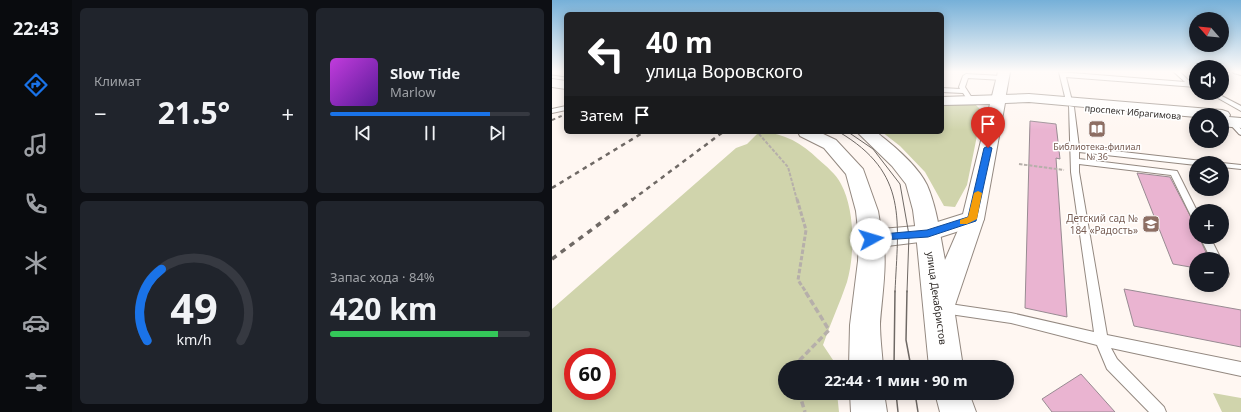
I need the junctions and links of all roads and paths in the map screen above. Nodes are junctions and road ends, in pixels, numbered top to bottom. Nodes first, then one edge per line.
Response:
1 (947, 91) edge
2 (965, 91) edge
3 (1000, 91) edge
4 (1067, 91) edge
5 (968, 96) junction
6 (998, 100) junction
7 (1225, 100) edge
8 (944, 101) edge
9 (1070, 104) junction
10 (564, 108) edge
11 (1241, 109) edge
12 (552, 111) edge
13 (1189, 117) edge
14 (1231, 121) edge
15 (759, 134) dead end
16 (810, 134) edge
17 (868, 134) edge
18 (1075, 149) junction
19 (1189, 162) edge
20 (1019, 164) dead end
21 (1076, 166) junction
22 (1229, 166) edge
23 (1241, 167) edge
24 (1189, 204) edge
25 (972, 219) junction
26 (928, 233) junction
27 (871, 239) junction
28 (939, 308) junction
29 (1101, 340) junction
30 (800, 360) edge
31 (866, 360) edge
32 (945, 360) edge
33 (1241, 369) edge
34 (801, 400) edge
35 (868, 400) edge
36 (954, 400) edge
37 (805, 412) edge
38 (870, 412) edge
39 (958, 412) edge
40 (1159, 412) edge

1 - 5 lane
2 - 5 lane
3 - 6 main road
4 - 9 lane
5 - 6 main road, проспект Ибрагимова
5 - 8 main road, проспект Ибрагимова
6 - 9 main road, проспект Ибрагимова
6 - 25 main road
7 - 11 lane
9 - 13 main road, проспект Ибрагимова
9 - 14 main road, проспект Ибрагимова
9 - 18 lane
10 - 12 lane
15 - 30 path
16 - 27 main road
17 - 26 main road, улица Декабристов
18 - 19 lane
18 - 21 lane
20 - 21 path
21 - 24 lane
21 - 29 lane
22 - 23 lane
25 - 26 main road
25 - 28 main road
26 - 27 main road
26 - 28 main road, улица Декабристов
27 - 31 main road
28 - 29 lane
28 - 32 main road, улица Декабристов
29 - 33 lane
29 - 40 lane
34 - 37 path
35 - 38 main road
36 - 39 main road

